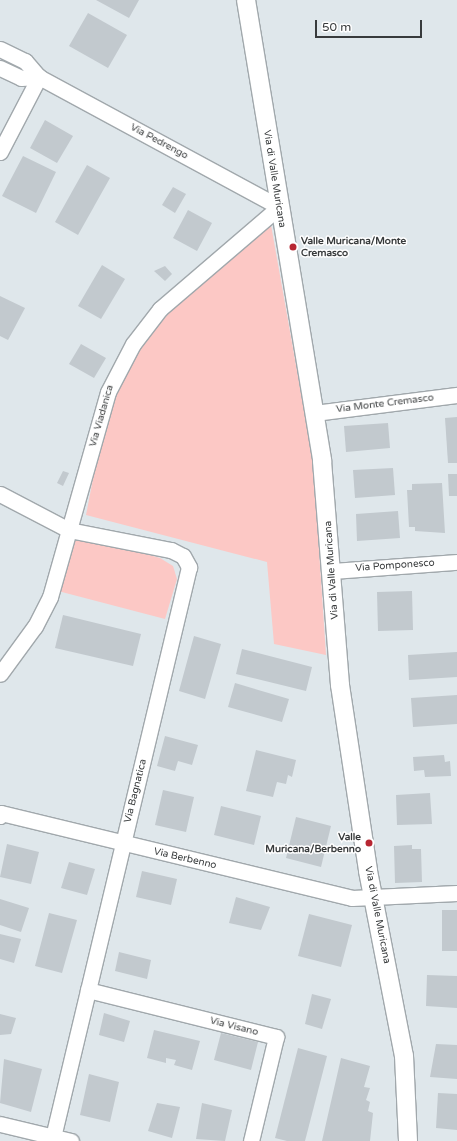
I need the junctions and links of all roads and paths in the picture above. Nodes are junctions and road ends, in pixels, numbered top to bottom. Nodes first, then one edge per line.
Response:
1 (246, 0) edge
2 (0, 50) edge
3 (0, 68) edge
4 (39, 77) junction
5 (0, 152) edge
6 (279, 207) junction
7 (457, 395) edge
8 (314, 412) junction
9 (0, 494) edge
10 (70, 530) junction
11 (457, 562) edge
12 (333, 571) junction
13 (0, 674) edge
14 (0, 816) edge
15 (123, 845) junction
16 (457, 892) edge
17 (374, 900) junction
18 (88, 990) junction
19 (0, 1124) edge
20 (53, 1139) edge
21 (71, 1141) edge
22 (251, 1141) edge
23 (408, 1141) edge

1 - 6 street, Via di Valle Muricana
2 - 4 street, Via Pedrengo
3 - 4 street, Via Pedrengo
4 - 5 street
4 - 6 street, Via Pedrengo
6 - 8 street, Via di Valle Muricana
6 - 10 street, Via Viadanica
7 - 8 street, Via Monte Cremasco
8 - 12 street, Via di Valle Muricana
9 - 10 street, Via Bagnatica
10 - 13 street, Via Viadanica
10 - 15 street, Via Bagnatica
11 - 12 street, Via Pomponesco
12 - 17 street, Via di Valle Muricana
14 - 15 street, Via Berbenno
15 - 17 street, Via Berbenno
15 - 18 street, Via Bagnatica
16 - 17 street
17 - 23 street, Via di Valle Muricana
18 - 20 street, Via Bagnatica
18 - 22 street, Via Visano
19 - 20 street
20 - 21 street

